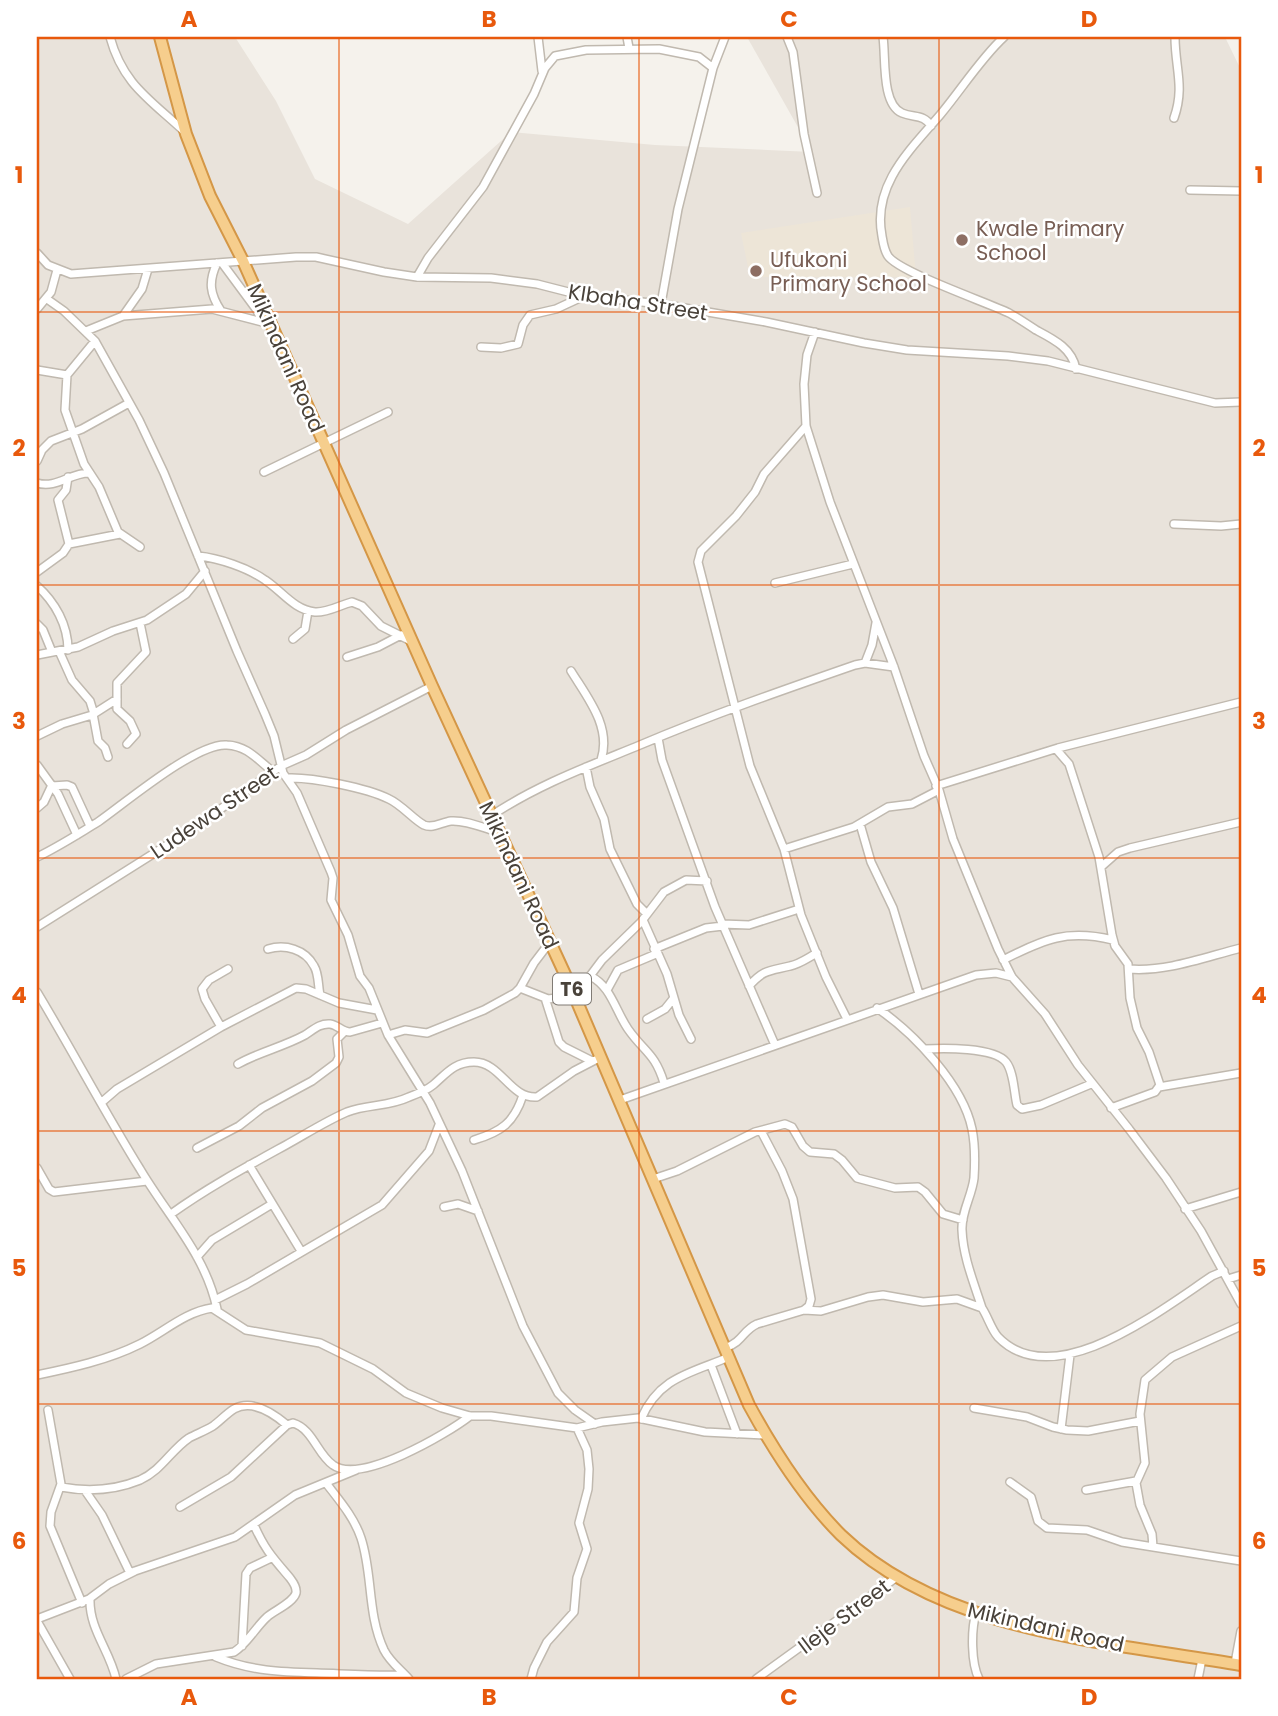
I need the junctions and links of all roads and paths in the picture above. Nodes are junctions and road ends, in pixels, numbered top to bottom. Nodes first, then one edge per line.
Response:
1 (110, 37) edge
2 (160, 37) edge
3 (538, 37) edge
4 (627, 37) edge
5 (725, 37) edge
6 (787, 37) edge
7 (883, 37) edge
8 (1004, 37) edge
9 (1175, 37) edge
10 (629, 48) junction
11 (713, 68) junction
12 (542, 72) junction
13 (1174, 118) dead end
14 (931, 126) junction
15 (186, 134) junction
16 (1190, 190) dead end
17 (1241, 191) edge
18 (817, 193) dead end
19 (37, 253) edge
20 (243, 261) junction
21 (219, 263) junction
22 (148, 269) junction
23 (58, 270) junction
24 (417, 277) junction
25 (584, 296) junction
26 (41, 304) edge
27 (661, 304) junction
28 (221, 311) junction
29 (124, 316) junction
30 (266, 323) junction
31 (86, 331) junction
32 (815, 332) junction
33 (94, 341) junction
34 (481, 347) dead end
35 (1076, 369) junction
36 (37, 370) edge
37 (67, 375) junction
38 (1241, 402) edge
39 (129, 404) junction
40 (388, 412) dead end
41 (806, 426) junction
42 (73, 432) junction
43 (323, 442) junction
44 (37, 461) edge
45 (264, 472) dead end
46 (89, 473) junction
47 (68, 477) junction
48 (37, 483) edge
49 (1174, 524) dead end
50 (1241, 524) edge
51 (120, 534) junction
52 (69, 544) junction
53 (140, 547) dead end
54 (198, 556) junction
55 (853, 564) junction
56 (205, 571) junction
57 (37, 572) edge
58 (775, 583) dead end
59 (37, 586) edge
60 (308, 611) junction
61 (876, 619) junction
62 (140, 623) junction
63 (37, 624) edge
64 (401, 635) junction
65 (293, 639) dead end
66 (412, 641) junction
67 (68, 650) junction
68 (55, 652) junction
69 (37, 655) edge
70 (347, 657) dead end
71 (865, 663) junction
72 (894, 667) junction
73 (570, 671) dead end
74 (432, 686) junction
75 (117, 699) junction
76 (1241, 702) edge
77 (735, 707) junction
78 (94, 714) junction
79 (37, 736) edge
80 (658, 738) junction
81 (127, 744) dead end
82 (1056, 749) junction
83 (108, 757) dead end
84 (601, 760) junction
85 (37, 765) edge
86 (281, 766) junction
87 (586, 767) junction
88 (272, 771) junction
89 (288, 778) junction
90 (52, 786) junction
91 (938, 788) junction
92 (80, 804) junction
93 (37, 808) edge
94 (64, 808) junction
95 (492, 816) junction
96 (1241, 822) edge
97 (860, 824) junction
98 (90, 827) junction
99 (498, 832) junction
100 (77, 835) junction
101 (784, 849) junction
102 (37, 857) edge
103 (1101, 867) junction
104 (707, 881) junction
105 (799, 909) junction
106 (645, 917) junction
107 (723, 925) junction
108 (37, 927) edge
109 (1113, 940) junction
110 (550, 942) junction
111 (1241, 947) edge
112 (268, 949) dead end
113 (655, 951) junction
114 (817, 953) junction
115 (1003, 960) junction
116 (228, 969) dead end
117 (1129, 969) junction
118 (590, 976) junction
119 (1012, 976) junction
120 (749, 986) junction
121 (520, 988) junction
122 (607, 989) junction
123 (37, 992) edge
124 (919, 994) junction
125 (320, 995) junction
126 (545, 998) junction
127 (575, 998) junction
128 (673, 999) junction
129 (877, 1008) junction
130 (377, 1010) junction
131 (647, 1019) dead end
132 (847, 1019) junction
133 (382, 1023) junction
134 (221, 1027) junction
135 (344, 1032) junction
136 (388, 1035) junction
137 (691, 1039) dead end
138 (775, 1045) junction
139 (925, 1049) junction
140 (596, 1059) junction
141 (238, 1063) dead end
142 (1241, 1073) edge
143 (664, 1083) junction
144 (1091, 1084) junction
145 (1160, 1087) junction
146 (422, 1091) junction
147 (523, 1096) junction
148 (620, 1100) junction
149 (102, 1102) junction
150 (1111, 1108) junction
151 (439, 1125) junction
152 (761, 1131) junction
153 (474, 1140) dead end
154 (197, 1148) dead end
155 (249, 1165) junction
156 (37, 1168) edge
157 (653, 1179) junction
158 (147, 1181) junction
159 (1241, 1192) edge
160 (272, 1204) junction
161 (444, 1207) dead end
162 (1185, 1209) junction
163 (478, 1211) junction
164 (171, 1214) junction
165 (963, 1220) junction
166 (301, 1251) junction
167 (197, 1257) junction
168 (1226, 1275) junction
169 (1241, 1275) edge
170 (215, 1300) junction
171 (1241, 1304) edge
172 (982, 1308) junction
173 (217, 1310) junction
174 (804, 1310) junction
175 (1241, 1326) edge
176 (727, 1353) junction
177 (1070, 1355) junction
178 (710, 1365) junction
179 (37, 1375) edge
180 (974, 1408) dead end
181 (48, 1410) dead end
182 (470, 1416) junction
183 (641, 1419) junction
184 (1140, 1421) junction
185 (595, 1423) junction
186 (287, 1425) junction
187 (577, 1428) junction
188 (1061, 1429) junction
189 (737, 1434) junction
190 (766, 1435) junction
191 (356, 1470) junction
192 (1136, 1481) junction
193 (1010, 1482) dead end
194 (326, 1483) junction
195 (61, 1487) junction
196 (1086, 1490) dead end
197 (86, 1492) junction
198 (180, 1507) dead end
199 (254, 1525) junction
200 (1153, 1547) junction
201 (271, 1558) junction
202 (1241, 1561) edge
203 (130, 1573) junction
204 (897, 1577) junction
205 (86, 1601) junction
206 (976, 1613) junction
207 (37, 1620) edge
208 (1241, 1631) edge
209 (242, 1646) junction
210 (214, 1656) junction
211 (1202, 1659) junction
212 (1238, 1664) edge
213 (407, 1677) edge
214 (70, 1679) edge
215 (116, 1679) edge
216 (126, 1679) edge
217 (531, 1679) edge
218 (756, 1679) edge
219 (979, 1679) edge
220 (1198, 1679) edge

1 - 15 street
2 - 15 highway, Mikindani Road / T6
3 - 12 street
4 - 10 street
5 - 11 street
6 - 18 street
7 - 14 street
8 - 14 street
9 - 13 street
10 - 11 street
10 - 12 street
11 - 27 street
12 - 24 street
14 - 35 street
15 - 20 highway, Mikindani Road / T6
16 - 17 street
19 - 23 street
20 - 21 street, KIbaha Street
20 - 24 street, KIbaha Street
20 - 30 highway, Mikindani Road / T6
21 - 22 street, KIbaha Street
21 - 28 street
21 - 30 street
22 - 23 street, KIbaha Street
22 - 29 street
23 - 26 street
24 - 25 street, KIbaha Street
25 - 27 street, KIbaha Street
25 - 34 street
26 - 31 street
27 - 32 street, KIbaha Street
28 - 29 street
28 - 30 street
29 - 31 street
30 - 43 highway, Mikindani Road / T6
31 - 33 street
32 - 35 street, KIbaha Street
32 - 41 street
33 - 37 street
33 - 39 street
35 - 38 street, KIbaha Street
36 - 37 street
37 - 42 street
39 - 42 street
39 - 54 street
40 - 43 street
41 - 55 street
41 - 77 street
42 - 44 street
42 - 46 street
43 - 45 street
43 - 66 highway, Mikindani Road / T6
46 - 47 street
46 - 51 street
47 - 48 street
47 - 52 street
49 - 50 street
51 - 52 street
51 - 53 street
52 - 57 street
54 - 56 street
54 - 60 street
55 - 58 street
55 - 61 street
56 - 62 street
56 - 86 street
59 - 67 street
60 - 64 street
60 - 65 street
61 - 71 street
61 - 72 street
62 - 67 street
62 - 75 street
63 - 68 street
64 - 66 street
64 - 70 street
66 - 74 highway, Mikindani Road / T6
67 - 68 street
68 - 69 street
68 - 78 street
71 - 72 street
71 - 77 street
72 - 91 street
73 - 84 street
74 - 86 street, Ludewa Street
74 - 95 highway, Mikindani Road / T6
75 - 78 street
75 - 81 street
76 - 82 street
77 - 80 street
77 - 101 street
78 - 79 street
78 - 83 street
80 - 84 street
80 - 104 street
82 - 91 street
82 - 103 street
84 - 87 street
85 - 90 street
86 - 88 street, Ludewa Street
86 - 89 street
87 - 95 street
87 - 106 street
88 - 98 street
88 - 108 street, Ludewa Street
89 - 99 street
89 - 130 street
90 - 92 street
90 - 93 street
90 - 94 street
91 - 97 street
91 - 115 street
92 - 94 street
92 - 98 street
94 - 100 street
95 - 99 highway, Mikindani Road / T6
96 - 103 street
97 - 101 street
97 - 124 street
98 - 100 street
99 - 110 highway, Mikindani Road / T6
100 - 102 street
101 - 105 street
103 - 109 street
104 - 106 street
104 - 107 street
105 - 107 street
105 - 114 street
106 - 113 street
106 - 118 street
107 - 113 street
107 - 120 street
109 - 115 street
109 - 117 street
110 - 121 street
110 - 127 highway, Mikindani Road / T6
111 - 117 street
112 - 125 street
113 - 122 street
113 - 128 street
114 - 120 street
114 - 132 street
115 - 119 street
116 - 134 street
117 - 145 street
118 - 122 street
118 - 127 street
119 - 124 street
119 - 144 street
120 - 138 street
121 - 126 street
121 - 136 street
122 - 143 street
123 - 149 street
124 - 129 street
125 - 130 street
125 - 134 street
126 - 127 street
126 - 140 street
127 - 140 highway, Mikindani Road / T6
128 - 131 street
128 - 137 street
129 - 132 street
129 - 139 street
130 - 133 street
132 - 138 street
133 - 135 street
133 - 136 street
134 - 149 street
135 - 141 street
135 - 154 street
136 - 146 street
138 - 143 street
139 - 144 street
139 - 165 street
140 - 147 street
140 - 148 highway, Mikindani Road / T6
142 - 145 street
143 - 148 street
144 - 150 street
145 - 150 street
146 - 147 street
146 - 151 street
146 - 155 street
147 - 153 street
148 - 157 highway, Mikindani Road / T6
149 - 158 street
150 - 162 street
151 - 163 street
151 - 166 street
152 - 157 street
152 - 165 street
152 - 174 street
155 - 160 street
155 - 164 street
156 - 158 street
157 - 176 highway, Mikindani Road / T6
158 - 164 street
159 - 162 street
160 - 166 street
160 - 167 street
161 - 163 street
162 - 168 street
163 - 185 street
164 - 167 street
165 - 172 street
166 - 170 street
167 - 170 street
168 - 169 street
168 - 171 street
168 - 177 street
170 - 173 street
172 - 174 street
172 - 177 street
173 - 179 street
173 - 182 street
174 - 176 street
175 - 184 street
176 - 178 street
176 - 190 highway, Mikindani Road / T6
177 - 188 street
178 - 183 street
178 - 189 street
180 - 188 street
181 - 195 street
182 - 187 street
182 - 191 street
183 - 185 street
183 - 189 street
184 - 188 street
184 - 192 street
185 - 187 street
186 - 191 street
186 - 197 street
186 - 198 street
187 - 217 street
189 - 190 street
190 - 204 highway, Mikindani Road / T6
191 - 194 street
192 - 196 street
192 - 200 street
193 - 200 street
194 - 199 street
194 - 213 street
195 - 197 street
195 - 205 street
197 - 203 street
199 - 201 street
199 - 203 street
200 - 202 street
201 - 209 street
201 - 209 street
203 - 205 street
204 - 206 highway, Mikindani Road / T6
204 - 218 street, Ileje Street
205 - 207 street
205 - 215 street
206 - 211 highway, Mikindani Road / T6
206 - 219 street
207 - 214 street
208 - 212 street
209 - 210 street
210 - 213 street
210 - 216 street
211 - 212 highway, Mikindani Road / T6
211 - 220 street

